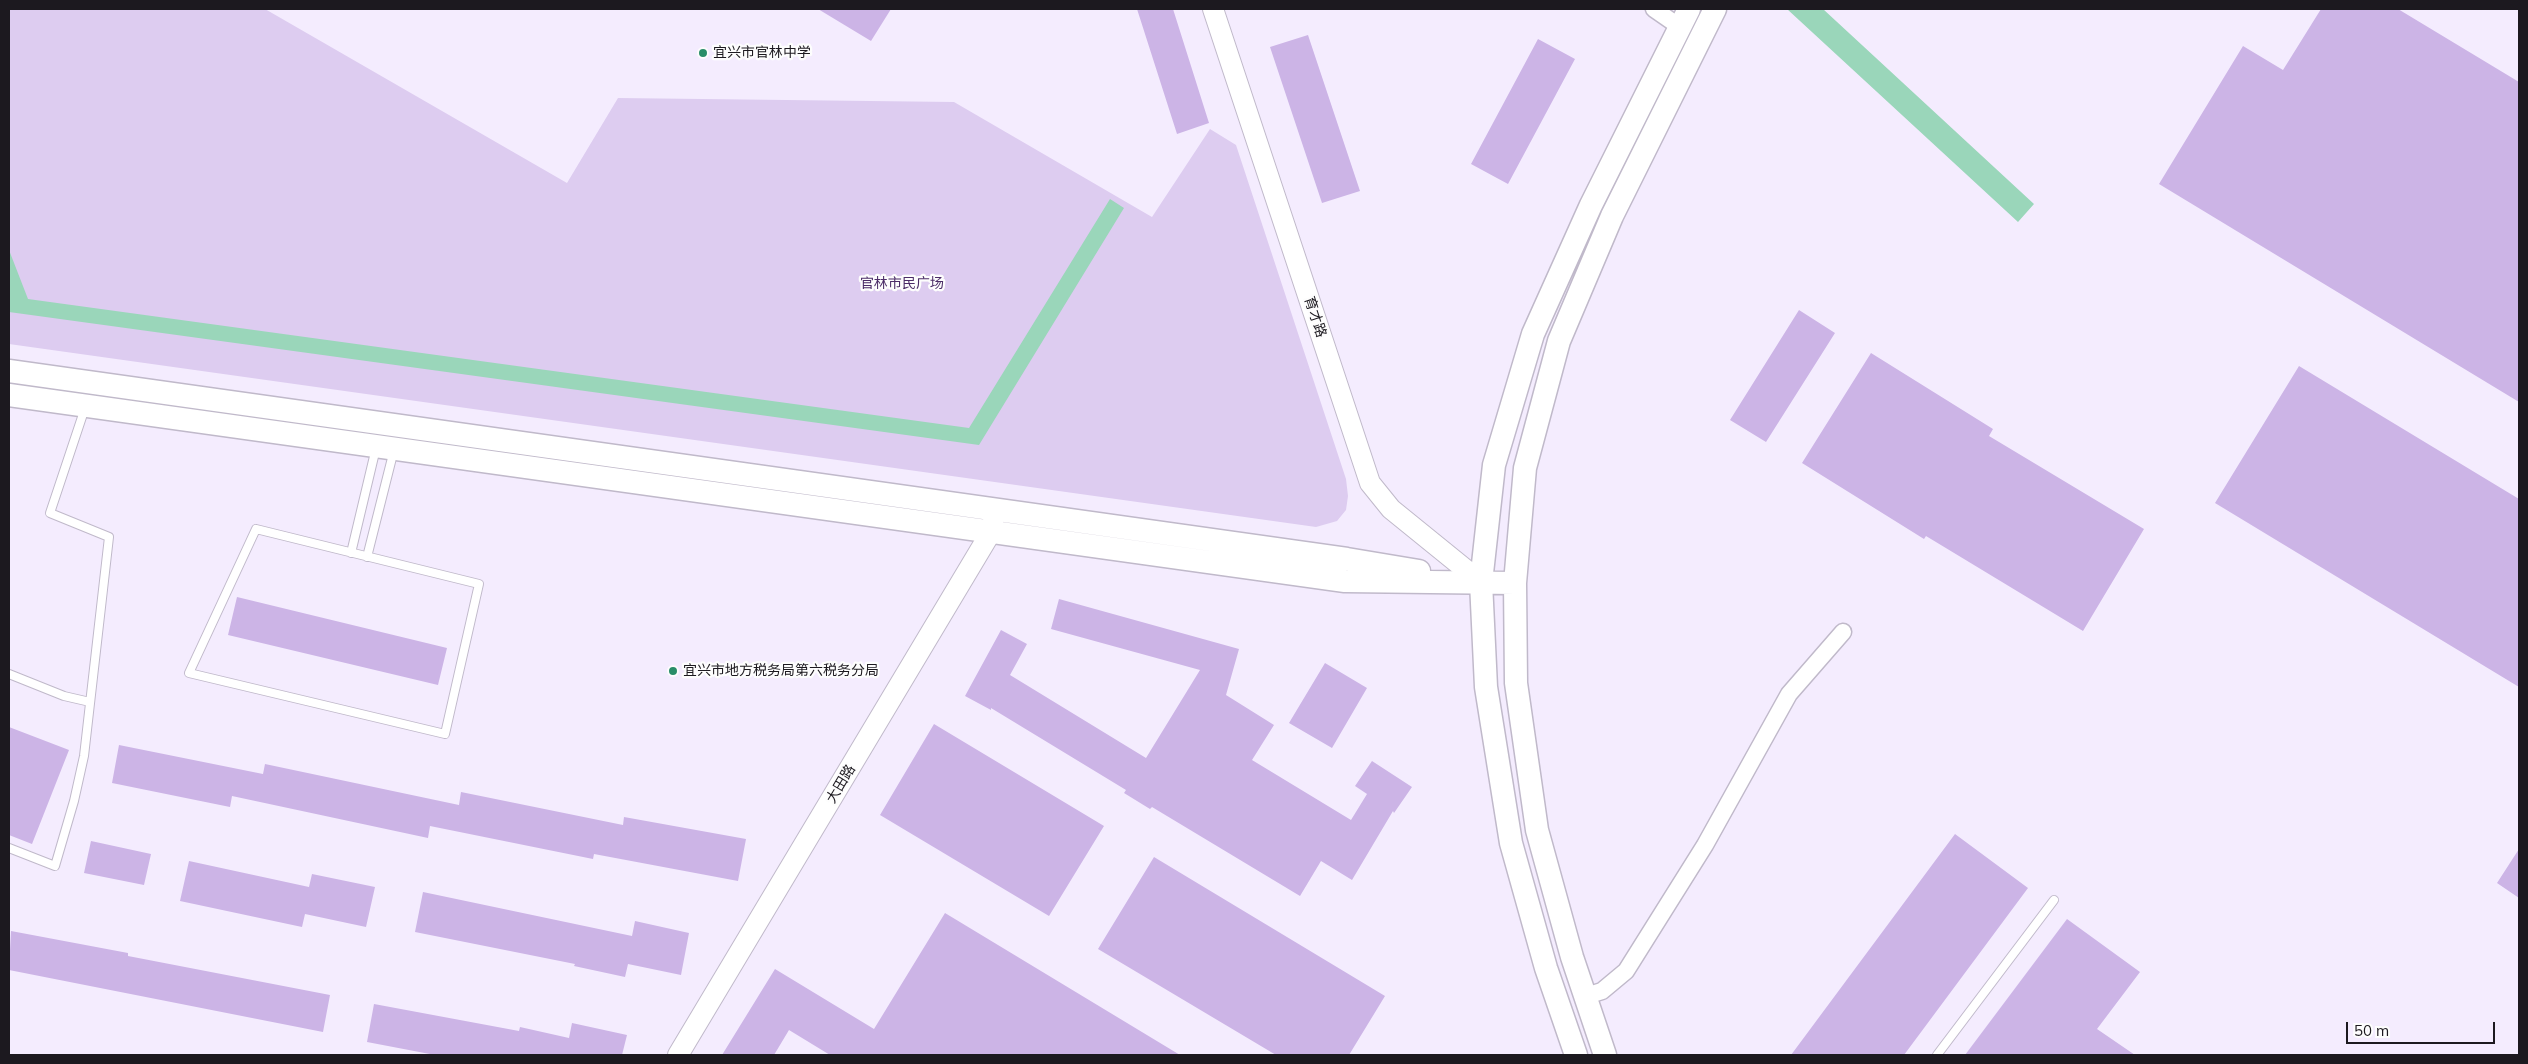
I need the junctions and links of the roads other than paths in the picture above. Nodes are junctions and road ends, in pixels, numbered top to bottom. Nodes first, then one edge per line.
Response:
1 (1213, 9) edge
2 (1654, 9) edge
3 (1715, 9) edge
4 (1684, 18) edge
5 (9, 371) edge
6 (91, 382) junction
7 (9, 395) edge
8 (86, 406) junction
9 (386, 447) junction
10 (995, 509) junction
11 (991, 532) junction
12 (351, 553) junction
13 (367, 557) junction
14 (1481, 582) junction
15 (1515, 583) junction
16 (1843, 632) dead end
17 (9, 674) edge
18 (90, 702) junction
19 (9, 848) edge
20 (2054, 900) dead end
21 (1586, 996) junction
22 (678, 1055) edge
23 (1576, 1055) edge
24 (1606, 1055) edge
25 (1937, 1055) edge

1 - 14 street, 育才路
2 - 4 street
3 - 15 main road
4 - 14 main road
5 - 6 main road
6 - 8 main road
6 - 10 main road
7 - 8 main road
8 - 9 main road
8 - 18 lane
9 - 11 main road
9 - 12 lane
9 - 13 lane
10 - 11 street, 大田路
10 - 14 main road
11 - 14 main road
11 - 22 street, 大田路
12 - 13 lane
12 - 13 lane
14 - 15 main road
14 - 23 main road
15 - 21 main road
16 - 21 street
17 - 18 lane
18 - 19 lane
20 - 25 lane
21 - 24 main road

